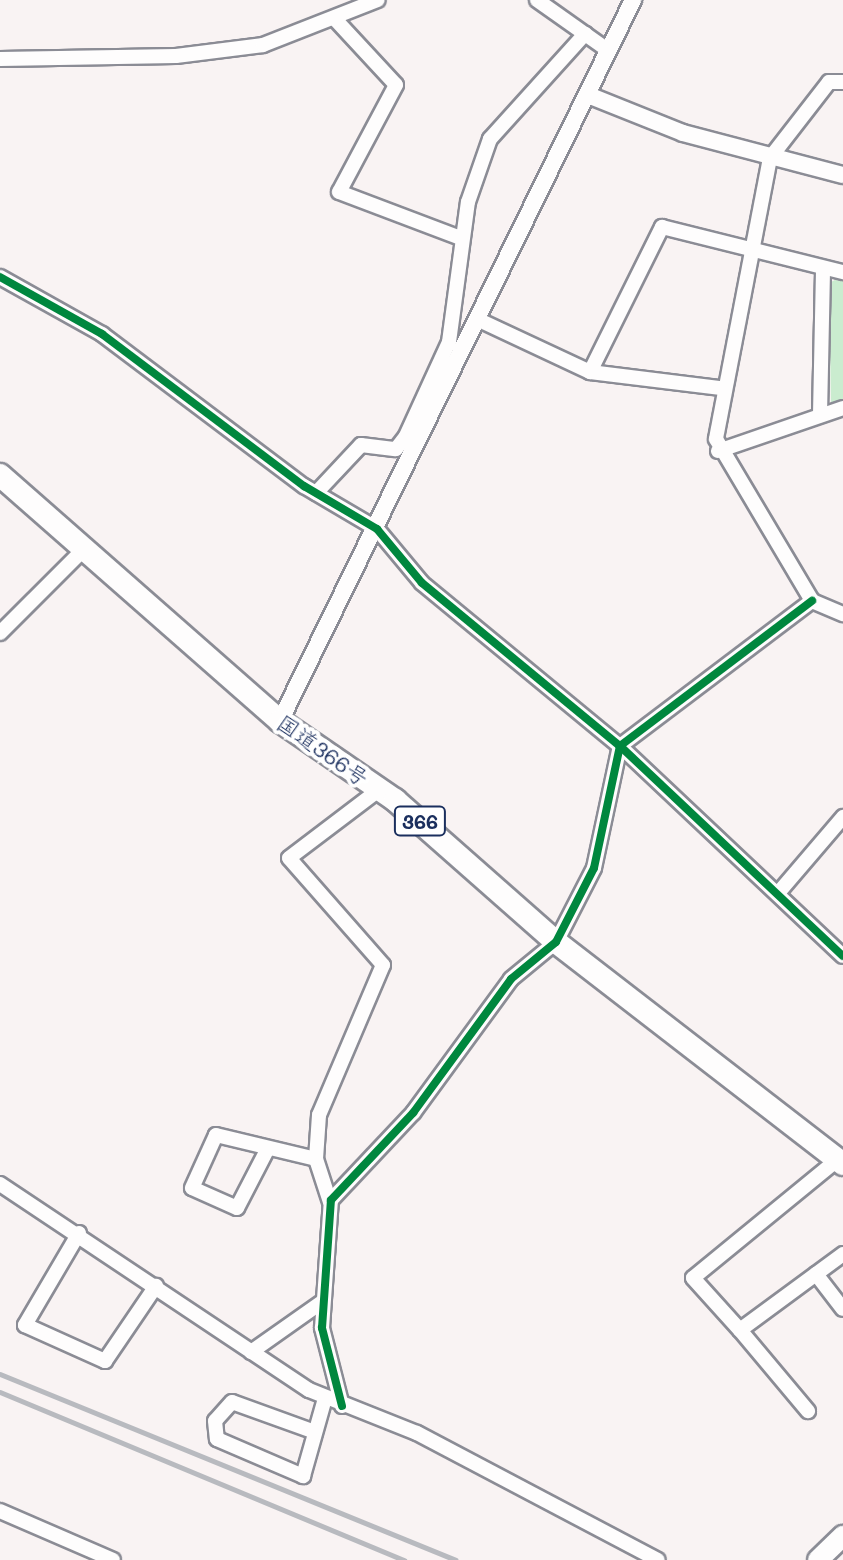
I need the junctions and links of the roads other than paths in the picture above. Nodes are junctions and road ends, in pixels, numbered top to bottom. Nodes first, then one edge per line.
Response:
1 (378, 0) edge
2 (537, 0) edge
3 (633, 0) edge
4 (334, 18) junction
5 (585, 34) junction
6 (609, 51) junction
7 (0, 59) edge
8 (843, 82) edge
9 (588, 95) junction
10 (770, 158) junction
11 (843, 175) edge
12 (461, 238) junction
13 (753, 252) junction
14 (823, 270) junction
15 (843, 272) edge
16 (0, 277) edge
17 (479, 320) junction
18 (590, 372) junction
19 (721, 388) junction
20 (843, 408) edge
21 (820, 414) junction
22 (718, 451) junction
23 (0, 475) edge
24 (316, 493) junction
25 (377, 529) junction
26 (85, 548) junction
27 (812, 601) junction
28 (843, 614) edge
29 (0, 633) edge
30 (280, 721) junction
31 (620, 746) junction
32 (380, 789) junction
33 (843, 817) edge
34 (779, 892) junction
35 (556, 942) junction
36 (843, 956) edge
37 (266, 1152) junction
38 (316, 1159) junction
39 (840, 1162) edge
40 (0, 1184) edge
41 (330, 1202) junction
42 (79, 1233) junction
43 (843, 1254) edge
44 (816, 1274) junction
45 (156, 1286) junction
46 (322, 1302) junction
47 (843, 1309) edge
48 (740, 1330) junction
49 (251, 1352) junction
50 (325, 1398) junction
51 (342, 1406) junction
52 (808, 1411) dead end
53 (315, 1432) junction
54 (0, 1511) edge
55 (843, 1536) edge
56 (113, 1560) edge
57 (658, 1560) edge
58 (818, 1560) edge

1 - 4 street
2 - 5 street
3 - 6 street
4 - 7 street
4 - 12 street
5 - 6 street
5 - 12 street
6 - 9 street
8 - 10 street
9 - 10 street
9 - 17 street
10 - 11 street
10 - 13 street
12 - 24 street
13 - 14 street
13 - 18 street
13 - 19 street
14 - 15 street
14 - 21 street
16 - 24 street
17 - 18 street
17 - 25 street
18 - 19 street
19 - 22 street
20 - 21 street
21 - 22 street
22 - 27 street
23 - 26 highway, 国道366号 / 366
24 - 25 street
25 - 30 street
25 - 31 street
26 - 29 street
26 - 30 highway, 国道366号 / 366
27 - 28 street
27 - 31 street
30 - 32 highway, 国道366号 / 366
31 - 34 street
31 - 35 street
32 - 35 highway, 国道366号 / 366
32 - 38 street
33 - 34 street
34 - 36 street
35 - 39 highway, 国道366号 / 366
35 - 41 street
37 - 37 street
37 - 38 street
38 - 41 street
39 - 48 street
40 - 42 street
41 - 46 street
42 - 45 street
42 - 45 street
43 - 44 street
44 - 47 street
44 - 48 street
45 - 49 street
46 - 49 street
46 - 51 street
48 - 52 street
49 - 50 street
50 - 51 street
50 - 53 street
51 - 57 street
53 - 53 street
54 - 56 street
55 - 58 main road

